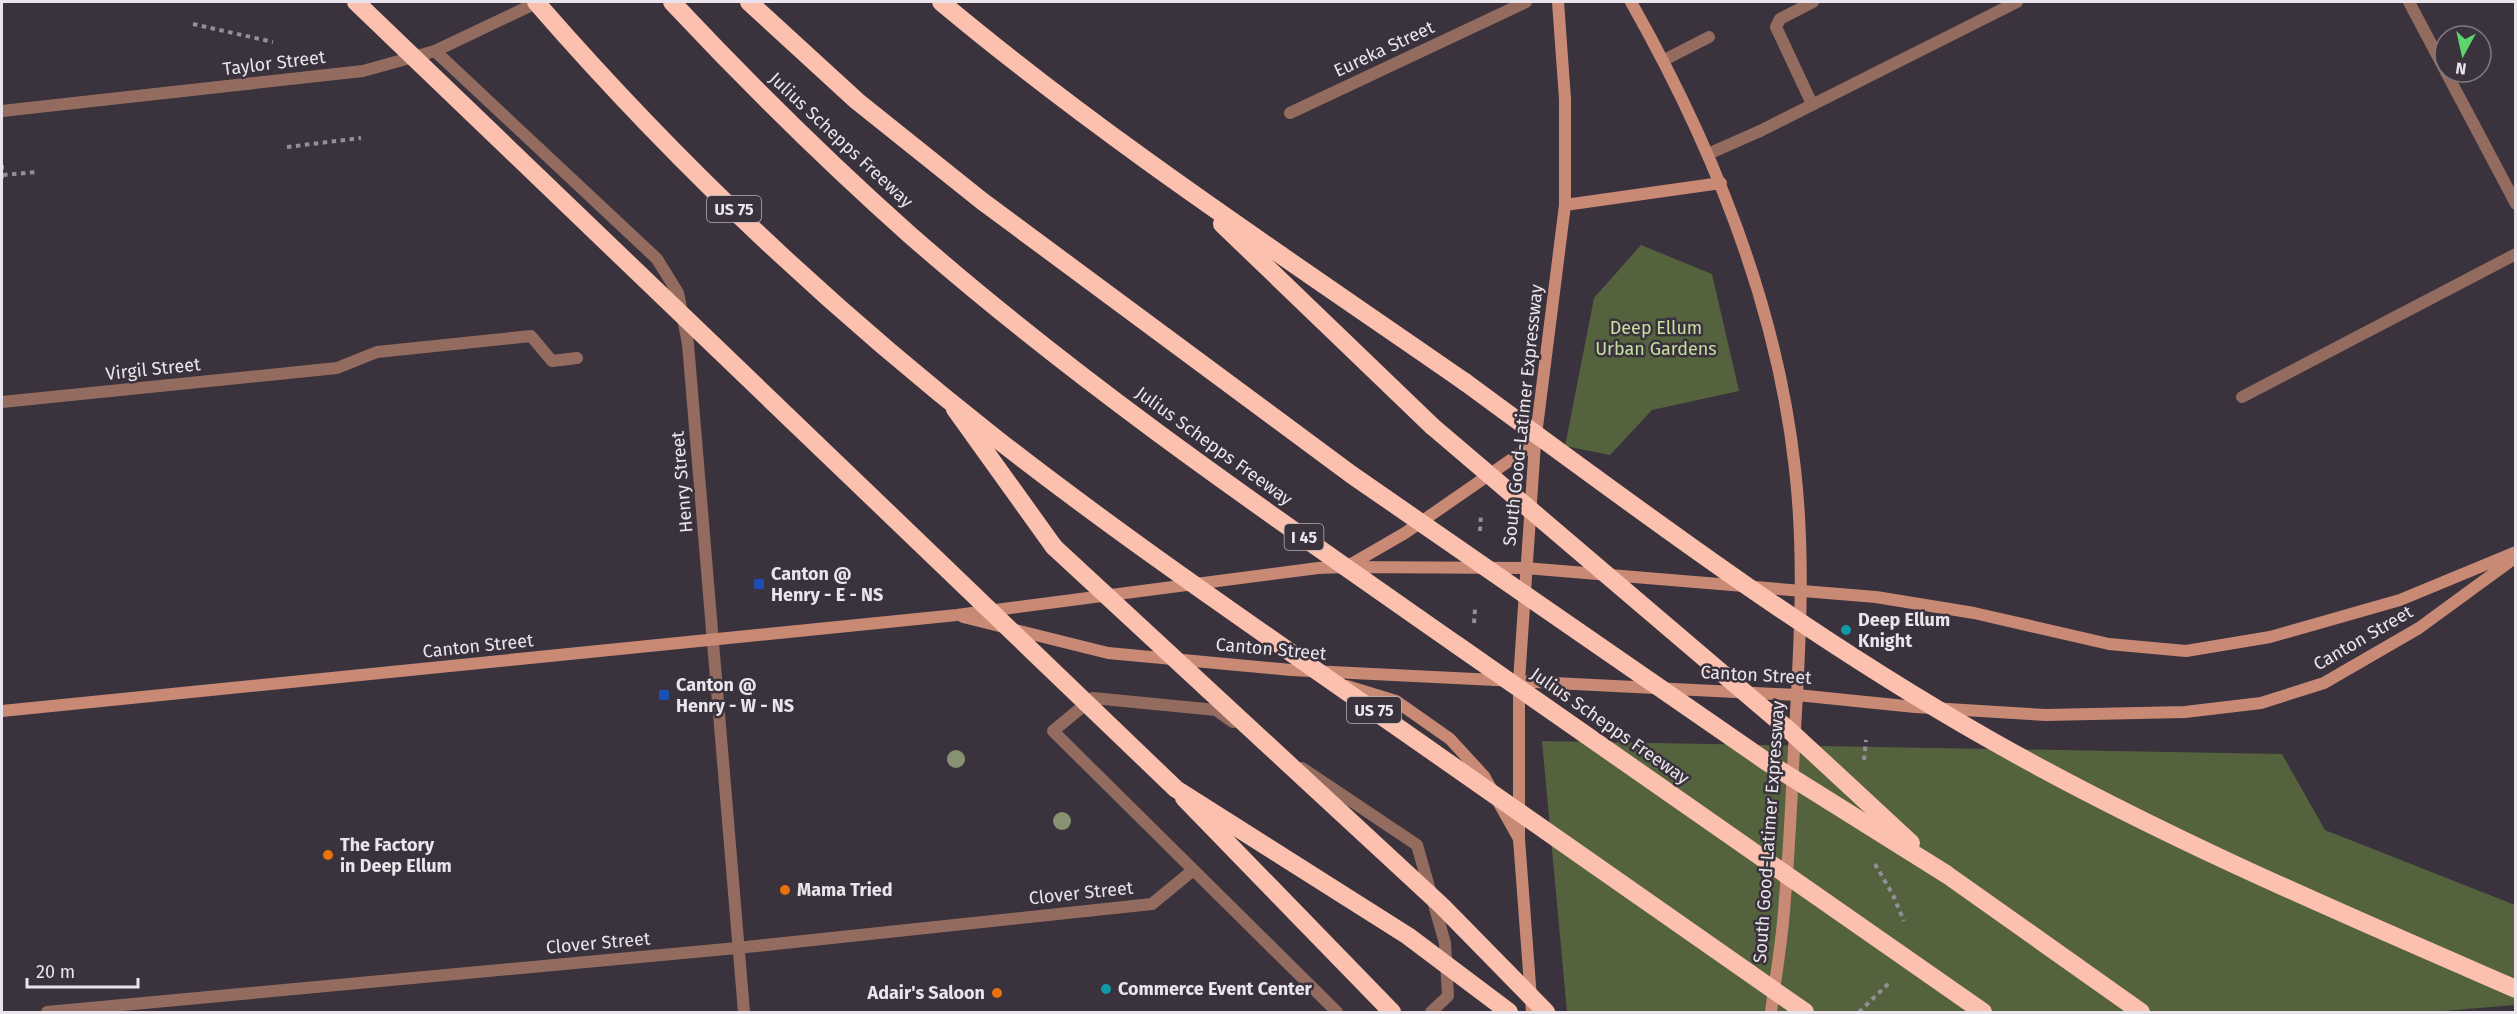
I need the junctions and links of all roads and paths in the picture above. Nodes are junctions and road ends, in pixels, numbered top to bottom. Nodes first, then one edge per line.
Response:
1 (356, 2) edge
2 (537, 2) edge
3 (672, 2) edge
4 (749, 2) edge
5 (941, 2) edge
6 (1526, 2) edge
7 (1558, 2) edge
8 (1631, 2) edge
9 (1813, 2) edge
10 (2017, 2) edge
11 (2409, 2) edge
12 (194, 24) dead end
13 (1709, 37) dead end
14 (273, 42) dead end
15 (2433, 47) edge
16 (435, 51) junction
17 (1664, 60) junction
18 (2453, 84) edge
19 (1812, 104) junction
20 (2, 111) edge
21 (1290, 113) dead end
22 (362, 138) dead end
23 (287, 147) dead end
24 (1708, 154) junction
25 (2, 165) edge
26 (37, 172) dead end
27 (2, 177) edge
28 (1721, 183) junction
29 (1181, 186) junction
30 (2516, 204) edge
31 (1564, 205) junction
32 (2516, 255) edge
33 (577, 358) dead end
34 (2242, 398) dead end
35 (948, 400) junction
36 (2, 402) edge
37 (1535, 443) junction
38 (2516, 552) edge
39 (2516, 557) edge
40 (1346, 567) junction
41 (1525, 568) junction
42 (1803, 590) junction
43 (957, 615) junction
44 (714, 641) junction
45 (1291, 670) junction
46 (1519, 681) junction
47 (1797, 695) junction
48 (2, 711) edge
49 (1866, 740) dead end
50 (1864, 763) dead end
51 (1176, 789) junction
52 (1520, 839) junction
53 (1873, 859) dead end
54 (1192, 871) junction
55 (1946, 874) junction
56 (1905, 923) dead end
57 (737, 948) junction
58 (1893, 978) dead end
59 (2516, 990) edge
60 (1537, 1009) edge
61 (47, 1012) edge
62 (744, 1012) edge
63 (1337, 1012) edge
64 (1392, 1012) edge
65 (1431, 1012) edge
66 (1509, 1012) edge
67 (1523, 1012) edge
68 (1771, 1012) edge
69 (1805, 1012) edge
70 (1859, 1012) edge
71 (1983, 1012) edge
72 (2141, 1012) edge

1 - 51 highway, bridge
2 - 16 street, Taylor Street
2 - 35 highway, US 75, bridge
3 - 71 highway, Julius Schepps Freeway / I 45, bridge
4 - 55 highway, bridge
5 - 29 highway
6 - 21 street, Eureka Street
7 - 31 main road, South Good-Latimer Expressway
8 - 17 main road, South Good-Latimer Expressway
9 - 19 street
10 - 19 street
11 - 15 street
12 - 14 path
13 - 17 street
16 - 20 street, Taylor Street
16 - 44 street, Henry Street
17 - 24 main road, South Good-Latimer Expressway
18 - 30 street
19 - 24 street
22 - 23 path
24 - 28 main road, South Good-Latimer Expressway
25 - 27 path
26 - 27 path
28 - 31 main road
28 - 42 main road, South Good-Latimer Expressway
29 - 55 highway, bridge
29 - 59 highway, bridge
31 - 37 main road, South Good-Latimer Expressway
32 - 34 street
33 - 36 street, Virgil Street
35 - 60 highway, bridge
35 - 69 highway, US 75, bridge
37 - 40 main road
37 - 41 main road, South Good-Latimer Expressway
38 - 42 main road, Canton Street
39 - 47 main road, Canton Street
40 - 41 main road, Canton Street
40 - 43 main road, Canton Street
41 - 42 main road, Canton Street
41 - 46 main road, South Good-Latimer Expressway
42 - 47 main road, South Good-Latimer Expressway
43 - 44 main road, Canton Street
43 - 45 main road, Canton Street
44 - 48 main road, Canton Street
44 - 57 street, Henry Street
45 - 46 main road, Canton Street
45 - 52 main road
46 - 47 main road, Canton Street
46 - 52 main road, South Good-Latimer Expressway
47 - 68 main road, South Good-Latimer Expressway
49 - 50 path
51 - 64 highway, bridge
51 - 66 highway, bridge
52 - 60 main road, South Good-Latimer Expressway
53 - 56 path
54 - 57 street, Clover Street
54 - 63 street
54 - 65 street
55 - 72 highway
57 - 61 street, Clover Street
57 - 62 street, Henry Street
58 - 70 path
60 - 67 main road

